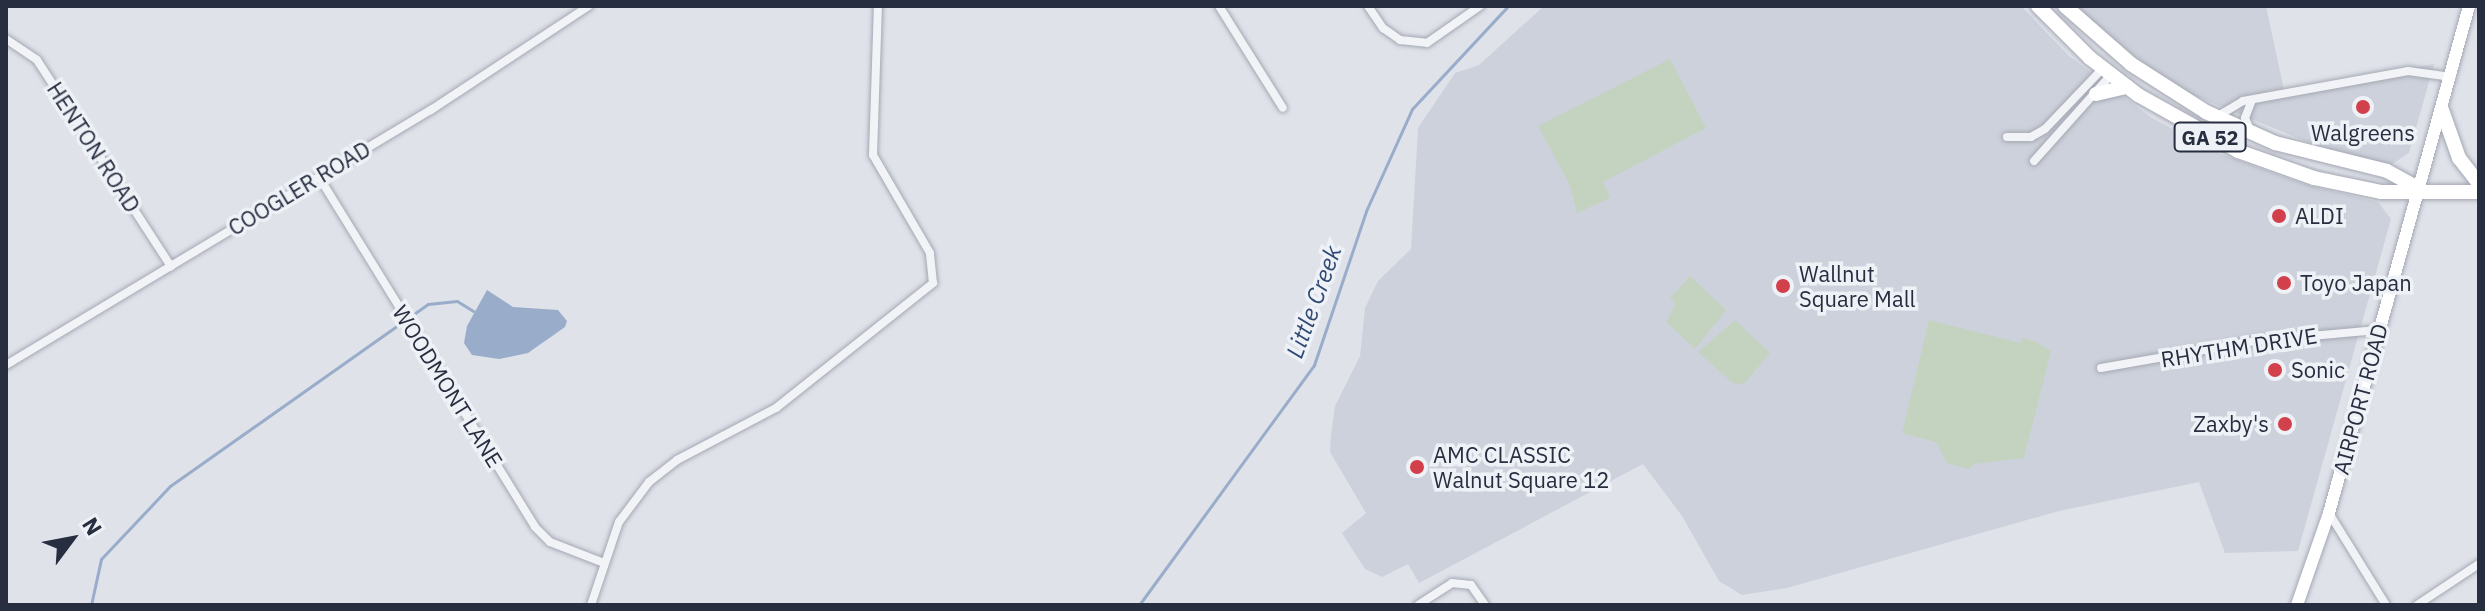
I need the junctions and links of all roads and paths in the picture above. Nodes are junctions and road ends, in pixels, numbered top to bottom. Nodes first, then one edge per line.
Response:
1 (589, 6) edge
2 (878, 6) edge
3 (1219, 6) edge
4 (1368, 6) edge
5 (1480, 6) edge
6 (2038, 6) edge
7 (2065, 6) edge
8 (2469, 6) edge
9 (6, 39) edge
10 (2107, 71) junction
11 (2453, 77) junction
12 (2127, 87) junction
13 (2096, 94) junction
14 (2252, 100) junction
15 (1283, 108) dead end
16 (2442, 110) junction
17 (2216, 117) junction
18 (2252, 133) junction
19 (2007, 137) dead end
20 (2034, 161) dead end
21 (319, 177) junction
22 (2479, 184) edge
23 (2418, 188) junction
24 (2479, 192) edge
25 (171, 266) junction
26 (2378, 330) junction
27 (6, 365) edge
28 (2101, 368) dead end
29 (2329, 513) junction
30 (604, 563) junction
31 (2479, 564) edge
32 (591, 605) edge
33 (1418, 605) edge
34 (1485, 605) edge
35 (2297, 605) edge
36 (2386, 605) edge
37 (2417, 605) edge

1 - 21 street, COOGLER ROAD
2 - 30 street
3 - 15 street
4 - 5 street
6 - 10 main road, GA 52
7 - 17 main road, GA 52
8 - 11 street, AIRPORT ROAD
9 - 25 street, HENTON ROAD
10 - 12 main road, GA 52
10 - 13 street
10 - 19 street
11 - 14 street
11 - 16 street, AIRPORT ROAD
12 - 13 main road
12 - 23 main road, GA 52
13 - 20 street
14 - 17 street
14 - 18 street
16 - 22 main road
16 - 23 street, AIRPORT ROAD
17 - 18 main road, GA 52
18 - 23 main road, GA 52
21 - 25 street, COOGLER ROAD
21 - 30 street, WOODMONT LANE
23 - 24 main road, GA 52
23 - 26 street, AIRPORT ROAD
25 - 27 street, COOGLER ROAD
26 - 28 street, RHYTHM DRIVE
26 - 29 street, AIRPORT ROAD
29 - 35 street, AIRPORT ROAD
29 - 36 street
30 - 32 street
31 - 37 street
33 - 34 street

